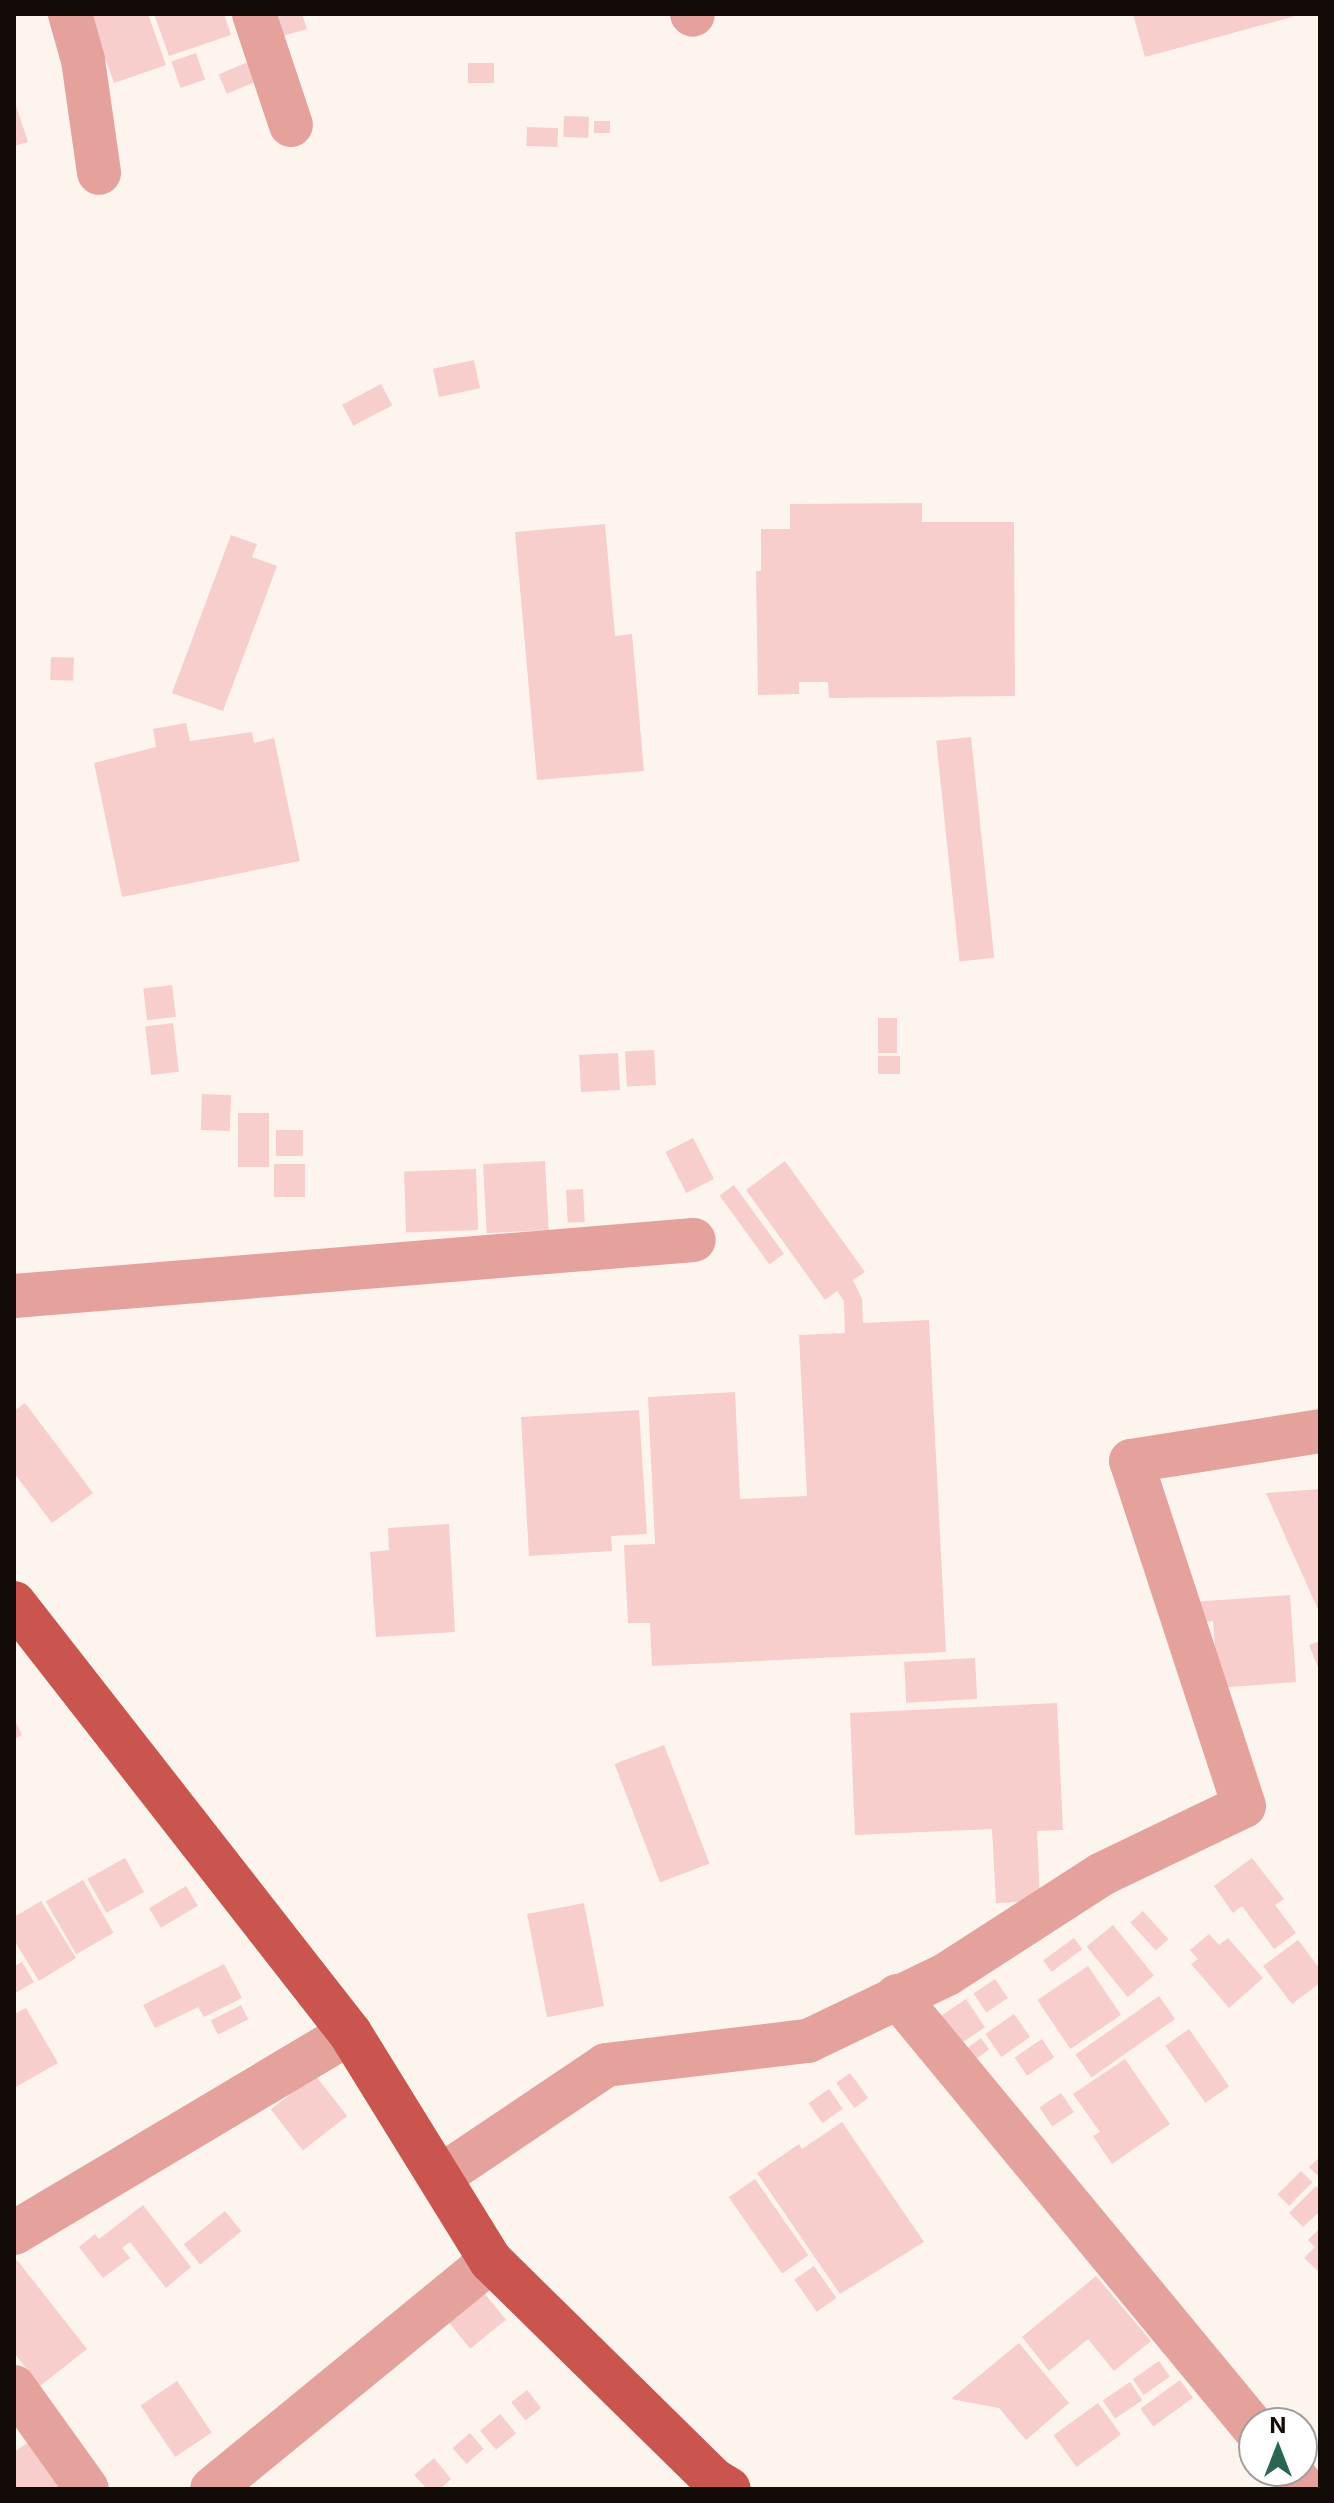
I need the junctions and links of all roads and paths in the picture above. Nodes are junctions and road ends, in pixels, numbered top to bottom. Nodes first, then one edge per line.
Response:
1 (70, 14) edge
2 (254, 14) edge
3 (291, 125) dead end
4 (99, 173) dead end
5 (694, 1240) dead end
6 (14, 1296) edge
7 (1320, 1431) edge
8 (14, 1603) edge
9 (897, 1996) junction
10 (350, 2033) junction
11 (441, 2176) junction
12 (14, 2233) edge
13 (491, 2261) junction
14 (14, 2387) edge
15 (1238, 2409) edge
16 (87, 2489) edge
17 (212, 2489) edge
18 (729, 2489) edge

1 - 4 street
2 - 3 street
5 - 6 street
7 - 9 street
8 - 10 main road
9 - 11 street
9 - 15 street
10 - 11 main road
10 - 12 street
11 - 13 main road
13 - 17 street
13 - 18 main road
14 - 16 street

